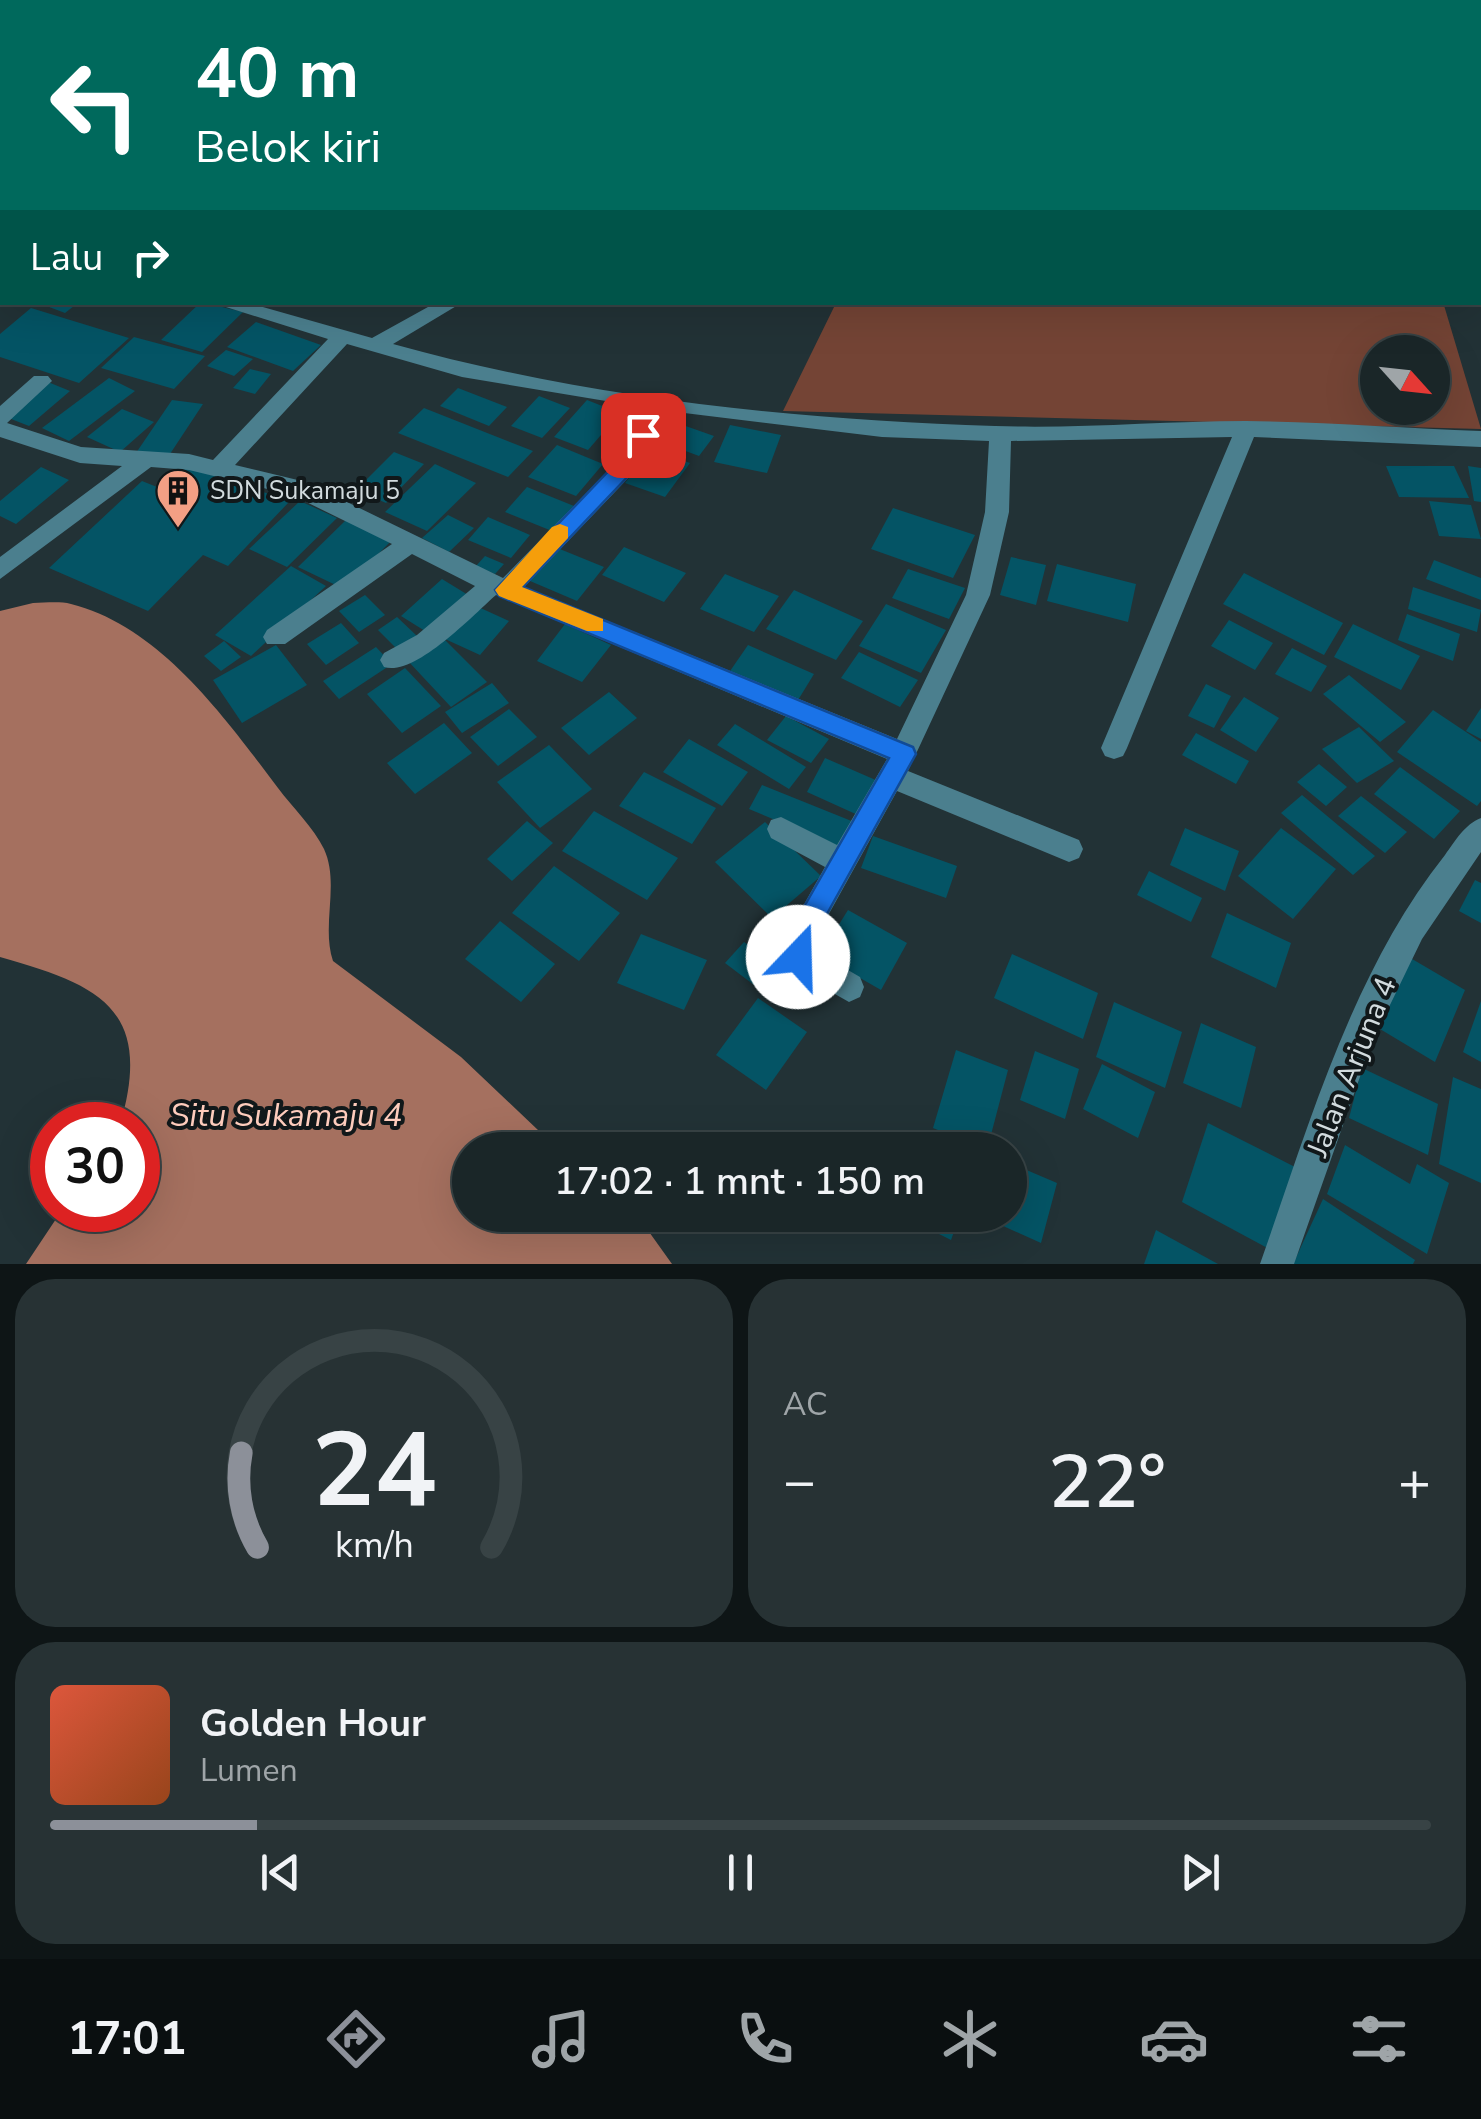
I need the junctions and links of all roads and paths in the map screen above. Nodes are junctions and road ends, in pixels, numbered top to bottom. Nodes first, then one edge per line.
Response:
1 (231, 305) edge
2 (448, 305) edge
3 (343, 336) junction
4 (374, 346) junction
5 (41, 381) dead end
6 (660, 404) junction
7 (0, 418) edge
8 (0, 429) edge
9 (1246, 429) junction
10 (1000, 434) junction
11 (1481, 439) edge
12 (144, 462) junction
13 (218, 469) junction
14 (408, 544) junction
15 (0, 570) edge
16 (500, 587) junction
17 (276, 637) dead end
18 (393, 660) dead end
19 (1114, 748) dead end
20 (899, 765) junction
21 (781, 829) dead end
22 (1481, 830) edge
23 (1069, 849) dead end
24 (845, 864) junction
25 (849, 986) dead end
26 (1277, 1264) edge

1 - 3 street
2 - 4 street
3 - 4 street
3 - 13 street
4 - 6 street
5 - 7 street
6 - 10 street
6 - 16 street
8 - 12 street
9 - 10 street
9 - 11 street
9 - 19 street
10 - 20 street
12 - 13 street
12 - 15 street
13 - 14 street
14 - 16 street
14 - 17 street
16 - 18 street
16 - 20 street
20 - 23 street
20 - 24 street
21 - 24 street
22 - 26 street, Jalan Arjuna 4
24 - 25 street

